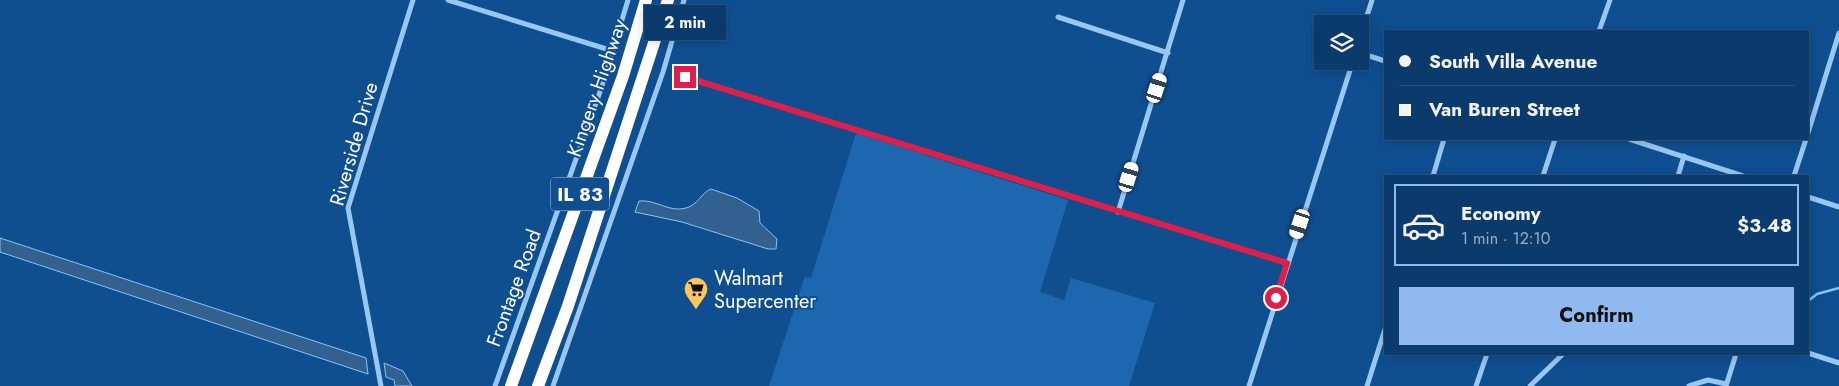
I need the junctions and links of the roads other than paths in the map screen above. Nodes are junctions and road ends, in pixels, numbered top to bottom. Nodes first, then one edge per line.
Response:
1 (413, 0) edge
2 (448, 0) edge
3 (628, 0) edge
4 (646, 0) edge
5 (668, 0) edge
6 (684, 0) edge
7 (1184, 0) edge
8 (1372, 0) edge
9 (1610, 0) edge
10 (1367, 15) edge
11 (1058, 18) dead end
12 (1600, 30) edge
13 (1839, 33) edge
14 (613, 51) junction
15 (1168, 53) junction
16 (1369, 56) edge
17 (1384, 61) edge
18 (1350, 70) edge
19 (685, 77) dead end
20 (1809, 130) edge
21 (1444, 140) edge
22 (1555, 140) edge
23 (1632, 140) edge
24 (1806, 140) edge
25 (1684, 156) junction
26 (1433, 175) edge
27 (1543, 175) edge
28 (1678, 175) edge
29 (1741, 175) edge
30 (1794, 175) edge
31 (1809, 197) edge
32 (1839, 207) edge
33 (1118, 212) junction
34 (1287, 263) junction
35 (1384, 332) edge
36 (1809, 353) edge
37 (1487, 355) edge
38 (1562, 355) edge
39 (1736, 355) edge
40 (1839, 363) edge
41 (1726, 385) edge
42 (381, 386) edge
43 (494, 386) edge
44 (511, 386) edge
45 (538, 386) edge
46 (553, 386) edge
47 (1249, 386) edge
48 (1367, 386) edge
49 (1476, 386) edge
50 (1530, 386) edge
51 (1690, 386) edge

1 - 42 street, Riverside Drive
2 - 14 street
3 - 14 street, Frontage Road
4 - 44 highway, Kingery Highway / IL 83
5 - 45 highway, Kingery Highway / IL 83
6 - 46 street
7 - 15 street
8 - 10 street
9 - 12 street
11 - 15 street
13 - 20 street
14 - 43 street, Frontage Road
15 - 33 street
16 - 17 street
18 - 34 street
19 - 33 street
21 - 26 street
22 - 27 street
23 - 25 street
24 - 30 street
25 - 28 street
25 - 29 street
31 - 32 street
33 - 34 street
34 - 47 street
35 - 48 street
36 - 40 street
37 - 49 street
38 - 50 street
39 - 41 street
41 - 51 street

